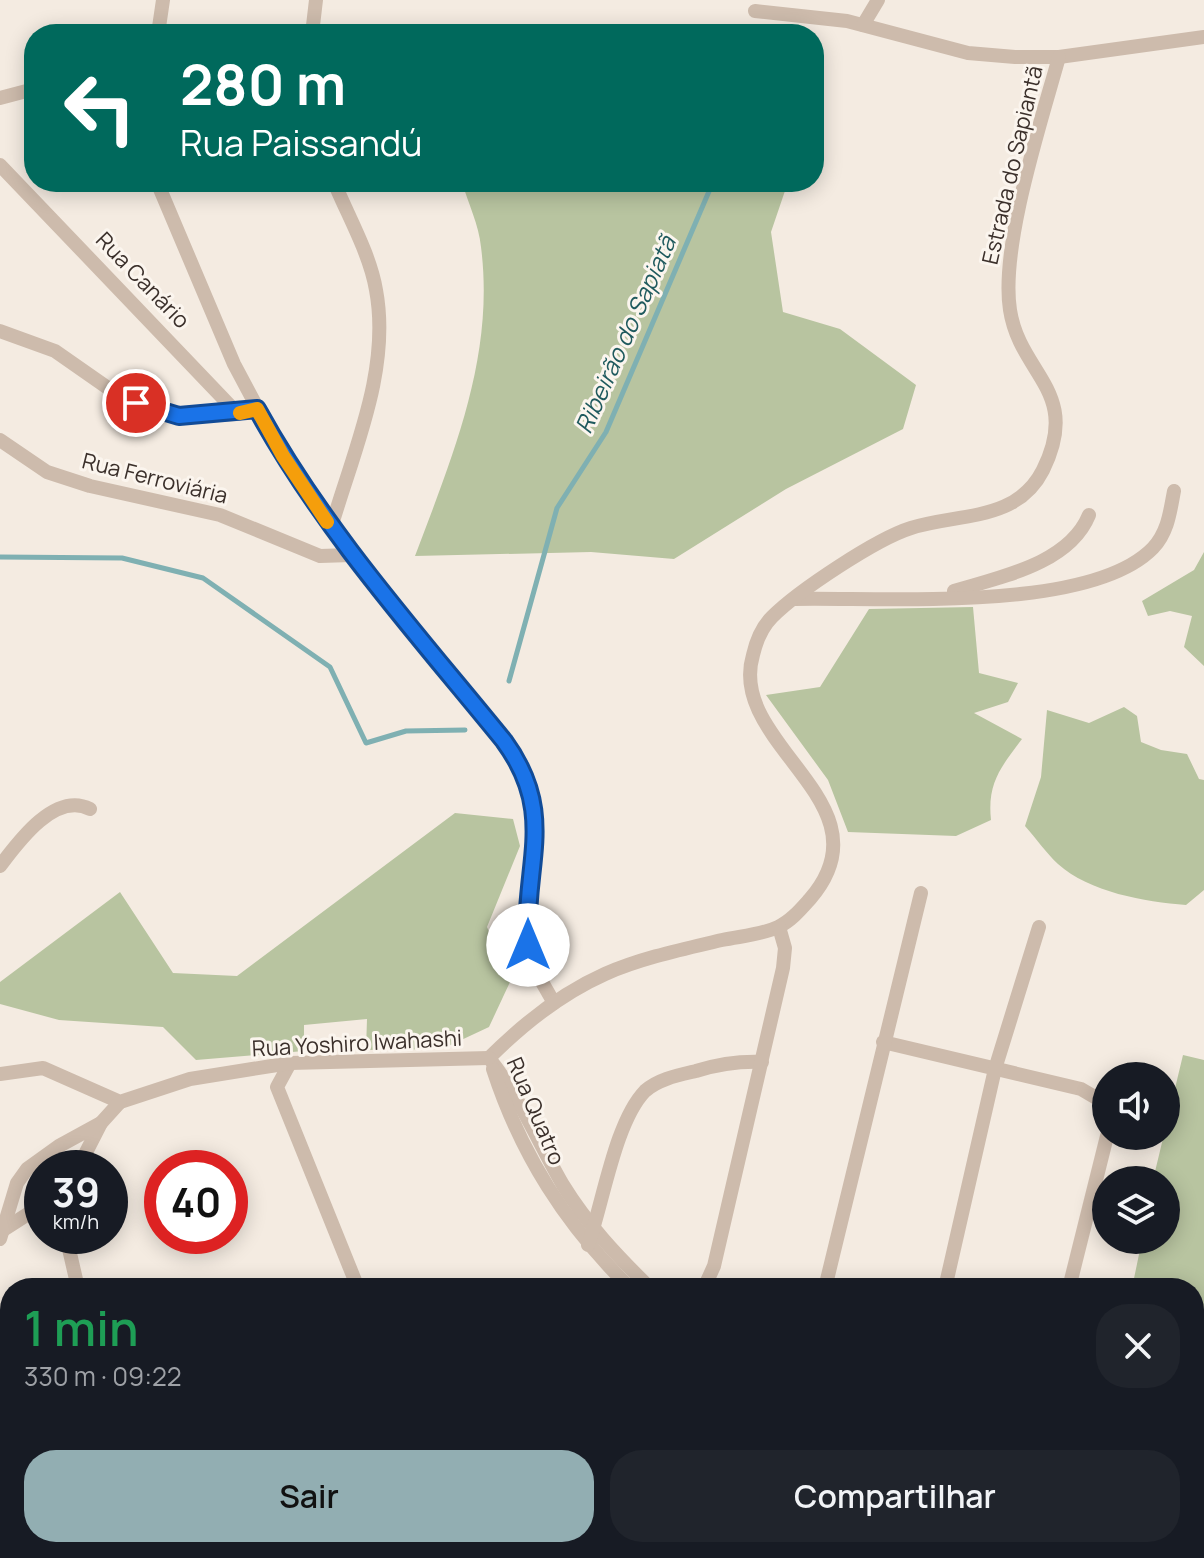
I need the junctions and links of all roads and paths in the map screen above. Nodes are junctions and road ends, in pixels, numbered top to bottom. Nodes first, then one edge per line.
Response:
1 (163, 0) edge
2 (316, 0) edge
3 (878, 0) edge
4 (755, 11) dead end
5 (159, 24) edge
6 (313, 24) edge
7 (863, 25) junction
8 (1204, 37) edge
9 (1059, 57) junction
10 (24, 92) edge
11 (0, 98) edge
12 (0, 165) edge
13 (24, 190) edge
14 (26, 192) edge
15 (161, 192) edge
16 (338, 192) edge
17 (0, 331) edge
18 (257, 409) junction
19 (238, 414) junction
20 (0, 440) edge
21 (1174, 491) dead end
22 (1089, 515) dead end
23 (331, 528) junction
24 (351, 555) junction
25 (938, 596) junction
26 (794, 599) junction
27 (90, 809) dead end
28 (0, 866) edge
29 (921, 893) dead end
30 (779, 927) junction
31 (1039, 927) dead end
32 (554, 1003) junction
33 (883, 1042) junction
34 (489, 1058) junction
35 (762, 1062) junction
36 (290, 1063) junction
37 (995, 1069) junction
38 (0, 1074) edge
39 (1092, 1095) edge
40 (120, 1102) junction
41 (101, 1123) junction
42 (87, 1150) edge
43 (1104, 1150) edge
44 (24, 1218) edge
45 (594, 1230) junction
46 (2, 1235) edge
47 (588, 1245) junction
48 (70, 1254) edge
49 (76, 1278) edge
50 (354, 1278) edge
51 (620, 1278) edge
52 (640, 1278) edge
53 (709, 1278) edge
54 (827, 1278) edge
55 (947, 1278) edge
56 (1072, 1278) edge

1 - 5 street
2 - 6 street
3 - 7 street
4 - 7 street
7 - 9 street
8 - 9 street
9 - 26 street, Estrada do Sapiantã
10 - 11 street
12 - 13 street, Rua Canário
14 - 19 street, Rua Canário
15 - 18 street
16 - 23 street
17 - 19 street
18 - 19 street
18 - 23 street
20 - 24 street, Rua Ferroviária
21 - 25 street
22 - 25 street
23 - 24 street
24 - 32 street
25 - 26 street
26 - 30 street, Estrada do Sapiantã
27 - 28 street
29 - 33 street
30 - 32 street, Estrada do Sapiantã
30 - 35 street
31 - 37 street
32 - 34 street, Estrada do Sapiantã
33 - 37 street
33 - 54 street
34 - 36 street, Rua Yoshiro Iwahashi
34 - 45 street, Rua Quatro
34 - 47 street, Rua Quatro
35 - 45 street
35 - 53 street
36 - 40 street, Rua Yoshiro Iwahashi
36 - 50 street
37 - 39 street
37 - 55 street
38 - 40 street
40 - 41 street
41 - 42 street
41 - 46 street
43 - 56 street
44 - 46 street
45 - 47 street
45 - 52 street, Rua Quatro
47 - 51 street, Rua Quatro
48 - 49 street

